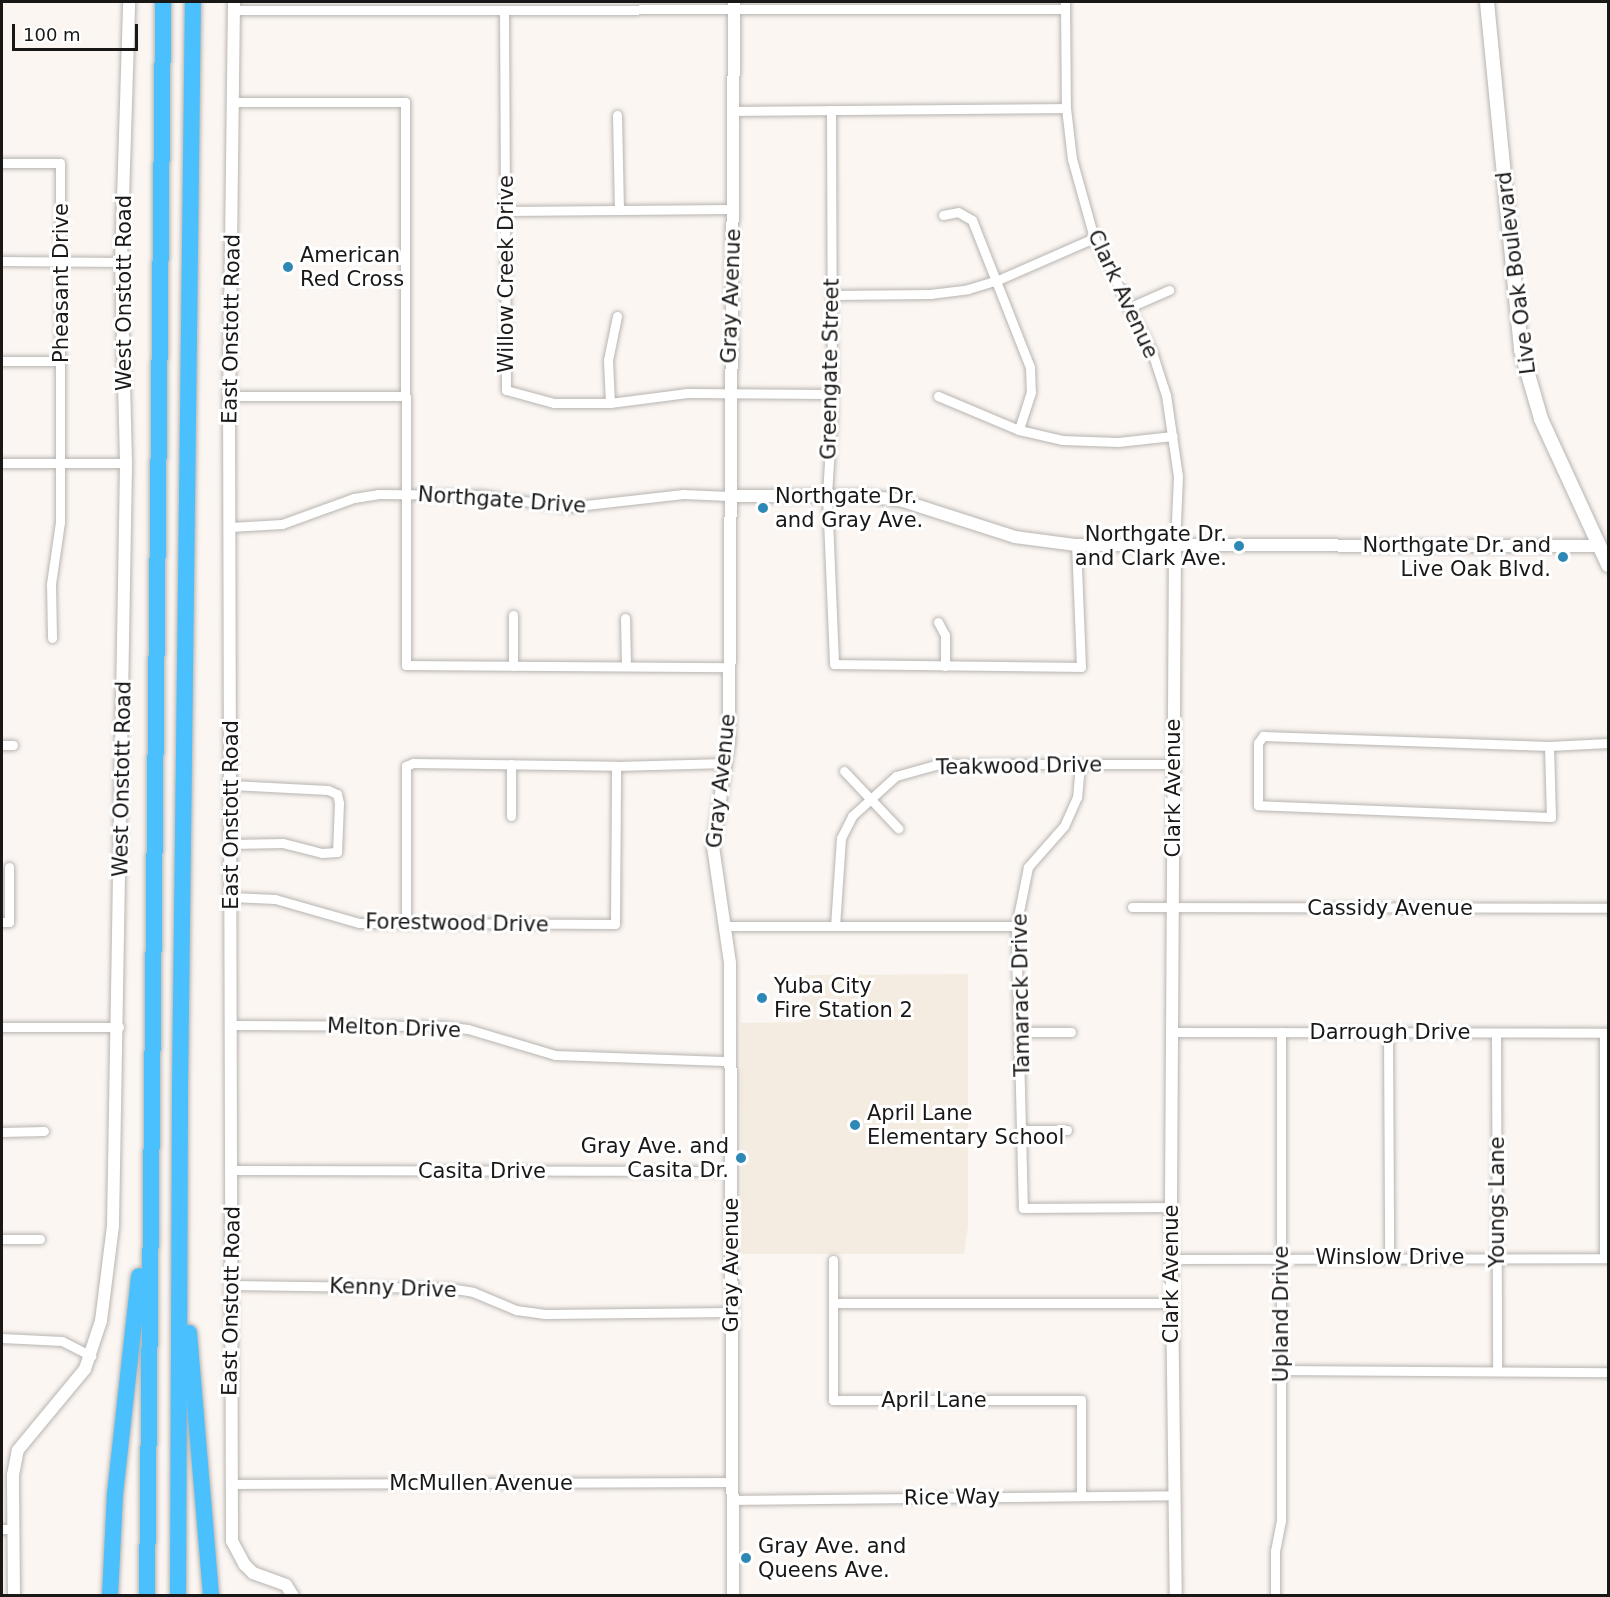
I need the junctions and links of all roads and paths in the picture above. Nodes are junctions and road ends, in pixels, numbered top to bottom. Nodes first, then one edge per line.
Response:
1 (129, 2) edge
2 (163, 2) edge
3 (194, 2) edge
4 (1487, 2) edge
5 (1065, 5) edge
6 (234, 6) edge
7 (734, 6) edge
8 (504, 10) junction
9 (234, 102) junction
10 (1066, 108) junction
11 (831, 110) junction
12 (733, 111) junction
13 (617, 115) dead end
14 (2, 163) edge
15 (734, 209) junction
16 (619, 210) junction
17 (506, 211) junction
18 (943, 215) dead end
19 (1094, 238) junction
20 (2, 261) edge
21 (62, 261) junction
22 (122, 262) junction
23 (998, 280) junction
24 (1169, 290) dead end
25 (832, 294) junction
26 (1128, 308) junction
27 (617, 316) dead end
28 (61, 361) junction
29 (2, 362) edge
30 (728, 394) junction
31 (832, 394) junction
32 (229, 396) junction
33 (403, 396) junction
34 (938, 396) dead end
35 (610, 403) junction
36 (1019, 430) junction
37 (1173, 436) junction
38 (2, 463) edge
39 (60, 463) junction
40 (126, 463) junction
41 (404, 494) junction
42 (826, 495) junction
43 (729, 496) junction
44 (230, 527) junction
45 (1076, 545) junction
46 (1175, 546) junction
47 (1599, 546) junction
48 (1608, 565) edge
49 (513, 615) dead end
50 (625, 618) dead end
51 (938, 622) dead end
52 (52, 638) dead end
53 (513, 666) junction
54 (626, 666) junction
55 (945, 666) junction
56 (729, 667) junction
57 (1608, 743) edge
58 (2, 745) edge
59 (13, 745) dead end
60 (1549, 746) junction
61 (511, 764) junction
62 (726, 764) junction
63 (1080, 764) junction
64 (1173, 764) junction
65 (616, 766) junction
66 (844, 771) dead end
67 (231, 785) junction
68 (869, 797) junction
69 (511, 816) dead end
70 (898, 828) dead end
71 (231, 844) junction
72 (9, 867) dead end
73 (231, 897) junction
74 (1132, 907) dead end
75 (1172, 907) junction
76 (1608, 908) edge
77 (5, 922) edge
78 (406, 924) junction
79 (726, 926) junction
80 (835, 926) junction
81 (1016, 926) junction
82 (233, 1025) junction
83 (2, 1027) edge
84 (119, 1027) junction
85 (1021, 1032) junction
86 (1071, 1032) dead end
87 (1171, 1032) junction
88 (1281, 1032) junction
89 (1388, 1032) junction
90 (1496, 1033) junction
91 (1606, 1033) edge
92 (731, 1061) junction
93 (180, 1089) junction
94 (1022, 1130) junction
95 (1067, 1130) dead end
96 (44, 1131) dead end
97 (2, 1132) edge
98 (233, 1170) junction
99 (731, 1171) junction
100 (149, 1194) junction
101 (1171, 1207) junction
102 (2, 1239) edge
103 (40, 1239) dead end
104 (1281, 1257) junction
105 (1389, 1257) junction
106 (1497, 1257) junction
107 (1606, 1258) edge
108 (1172, 1259) junction
109 (833, 1260) dead end
110 (231, 1285) junction
111 (833, 1303) junction
112 (1172, 1303) junction
113 (731, 1312) junction
114 (2, 1338) edge
115 (91, 1356) junction
116 (1281, 1370) junction
117 (1497, 1371) junction
118 (1608, 1372) edge
119 (732, 1482) junction
120 (230, 1484) junction
121 (1081, 1495) junction
122 (1173, 1495) junction
123 (732, 1500) junction
124 (7, 1529) edge
125 (14, 1596) edge
126 (110, 1596) edge
127 (147, 1596) edge
128 (178, 1596) edge
129 (211, 1596) edge
130 (293, 1596) edge
131 (733, 1596) edge
132 (1176, 1596) edge
133 (1275, 1596) edge

1 - 22 street, West Onstott Road
2 - 100 highway
3 - 93 highway
4 - 47 main road, Live Oak Boulevard
5 - 7 street
5 - 10 street, Clark Avenue
6 - 8 street
6 - 9 street, East Onstott Road
7 - 8 street
7 - 12 street, Gray Avenue
8 - 17 street, Willow Creek Drive
9 - 32 street, East Onstott Road
9 - 33 street
10 - 11 street
10 - 19 street, Clark Avenue
11 - 12 street
11 - 25 street, Greengate Street
12 - 15 street, Gray Avenue
13 - 16 street
14 - 21 street, Pheasant Drive
15 - 16 street
15 - 30 street, Gray Avenue
16 - 17 street
17 - 35 street, Willow Creek Drive
18 - 23 street
19 - 23 street
19 - 26 street, Clark Avenue
20 - 21 street
21 - 22 street
21 - 28 street, Pheasant Drive
22 - 40 street, West Onstott Road
23 - 25 street
23 - 36 street
24 - 26 street
25 - 31 street, Greengate Street
26 - 37 street, Clark Avenue
27 - 35 street
28 - 29 street
28 - 39 street, Pheasant Drive
30 - 31 street, Willow Creek Drive
30 - 35 street, Willow Creek Drive
30 - 43 street, Gray Avenue
31 - 42 street, Greengate Street
32 - 33 street
32 - 44 street, East Onstott Road
33 - 41 street
34 - 36 street
36 - 37 street
37 - 46 street, Clark Avenue
38 - 39 street
39 - 40 street
39 - 52 street, Pheasant Drive
40 - 84 street, West Onstott Road
41 - 43 street, Northgate Drive
41 - 44 street, Northgate Drive
41 - 53 street
42 - 43 street, Northgate Drive
42 - 45 street, Northgate Drive
42 - 55 street, Greengate Street
43 - 56 street, Gray Avenue
44 - 67 street, East Onstott Road
45 - 46 street, Northgate Drive
45 - 55 street
46 - 47 street, Northgate Drive
46 - 64 street, Clark Avenue
47 - 48 main road, Live Oak Boulevard
49 - 53 street
50 - 54 street
51 - 55 street
53 - 54 street
54 - 56 street
56 - 62 street, Gray Avenue
57 - 60 street
58 - 59 street
60 - 60 street
61 - 65 street
61 - 69 street
61 - 78 street
62 - 65 street
62 - 79 street, Gray Avenue
63 - 64 street, Teakwood Drive
63 - 68 street, Teakwood Drive
63 - 81 street, Tamarack Drive
64 - 75 street, Clark Avenue
65 - 78 street, Forestwood Drive
66 - 68 street
67 - 71 street, East Onstott Road
67 - 71 street
68 - 70 street
68 - 80 street, Teakwood Drive
71 - 73 street, East Onstott Road
72 - 77 street
73 - 78 street, Forestwood Drive
73 - 82 street, East Onstott Road
74 - 75 street, Cassidy Avenue
75 - 76 street, Cassidy Avenue
75 - 87 street, Clark Avenue
79 - 80 street
79 - 92 street, Gray Avenue
80 - 81 street
81 - 85 street, Tamarack Drive
82 - 92 street, Melton Drive
82 - 98 street, East Onstott Road
83 - 84 street
84 - 115 street, West Onstott Road
85 - 86 street
85 - 94 street, Tamarack Drive
87 - 88 street, Darrough Drive
87 - 101 street, Clark Avenue
88 - 89 street, Darrough Drive
88 - 104 street, Upland Drive
89 - 90 street, Darrough Drive
89 - 105 street
90 - 91 street, Darrough Drive
90 - 106 street, Youngs Lane
91 - 107 street
92 - 99 street, Gray Avenue
93 - 128 highway
93 - 129 highway
94 - 95 street
94 - 101 street, Tamarack Drive
96 - 97 street
98 - 99 street, Casita Drive
98 - 110 street, East Onstott Road
99 - 113 street, Gray Avenue
100 - 126 highway
100 - 127 highway
101 - 108 street, Clark Avenue
102 - 103 street
104 - 105 street, Winslow Drive
104 - 108 street, Winslow Drive
104 - 116 street, Upland Drive
105 - 106 street, Winslow Drive
106 - 107 street, Winslow Drive
106 - 117 street, Youngs Lane
108 - 112 street, Clark Avenue
109 - 111 street, April Lane
110 - 113 street, Kenny Drive
110 - 120 street, East Onstott Road
111 - 112 street
111 - 121 street, April Lane
112 - 122 street, Clark Avenue
113 - 119 street, Gray Avenue
114 - 115 street
115 - 124 street, West Onstott Road
116 - 117 street
116 - 133 street, Upland Drive
117 - 118 street
119 - 120 street, McMullen Avenue
119 - 123 street, Gray Avenue
120 - 130 street, East Onstott Road
121 - 122 street, Rice Way
121 - 123 street, Rice Way
122 - 132 street, Clark Avenue
123 - 131 street, Gray Avenue
124 - 125 street, West Onstott Road

